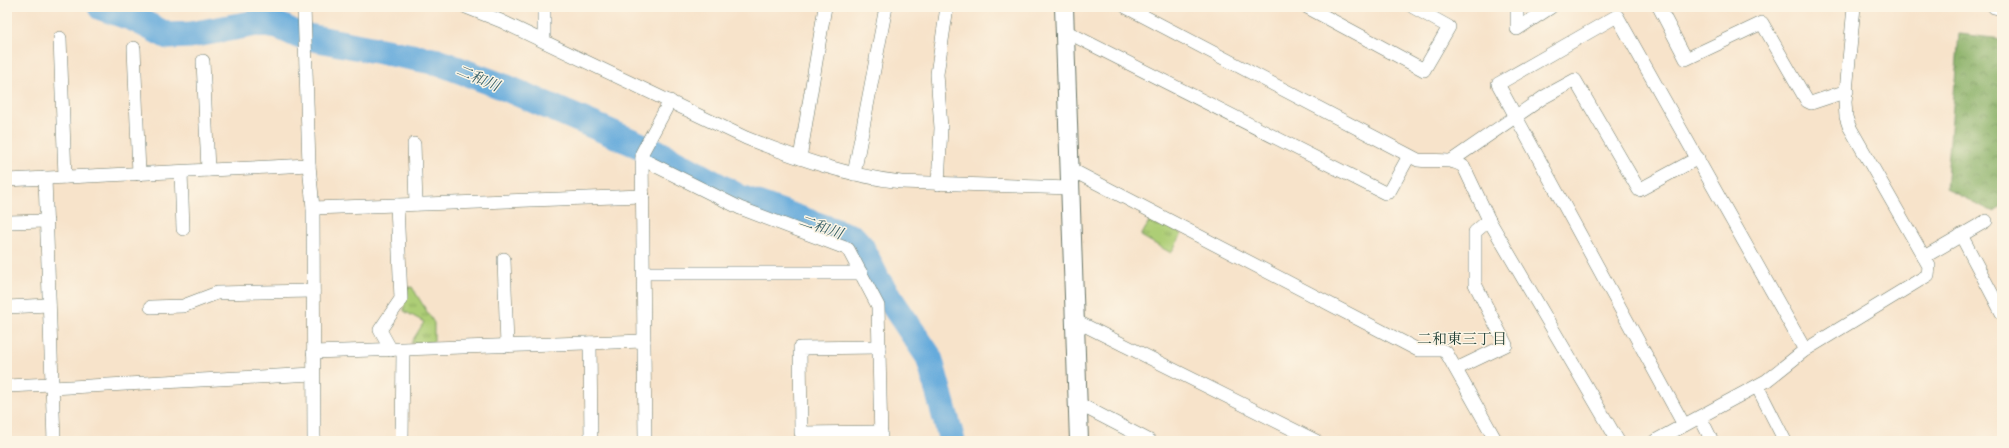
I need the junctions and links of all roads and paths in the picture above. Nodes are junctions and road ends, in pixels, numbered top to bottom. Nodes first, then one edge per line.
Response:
1 (304, 7) edge
2 (466, 7) edge
3 (501, 7) edge
4 (544, 7) edge
5 (826, 7) edge
6 (886, 7) edge
7 (946, 7) edge
8 (1064, 7) edge
9 (1126, 7) edge
10 (1307, 7) edge
11 (1413, 7) edge
12 (1517, 7) edge
13 (1551, 7) edge
14 (1658, 7) edge
15 (1854, 7) edge
16 (1994, 7) edge
17 (2002, 9) edge
18 (501, 21) junction
19 (1065, 30) junction
20 (60, 38) dead end
21 (544, 41) junction
22 (134, 48) dead end
23 (203, 61) dead end
24 (1847, 91) junction
25 (670, 101) junction
26 (1516, 116) junction
27 (414, 144) dead end
28 (645, 150) junction
29 (1409, 156) junction
30 (800, 158) junction
31 (1698, 158) junction
32 (1451, 161) junction
33 (309, 165) junction
34 (1070, 169) junction
35 (208, 170) junction
36 (181, 172) junction
37 (139, 174) junction
38 (854, 174) junction
39 (65, 177) junction
40 (45, 178) junction
41 (7, 180) edge
42 (938, 184) junction
43 (1070, 188) junction
44 (643, 196) junction
45 (416, 204) junction
46 (396, 205) junction
47 (313, 208) junction
48 (1489, 220) junction
49 (47, 221) junction
50 (1986, 221) dead end
51 (7, 222) edge
52 (183, 229) dead end
53 (1961, 235) junction
54 (1924, 257) junction
55 (504, 259) dead end
56 (645, 273) junction
57 (861, 273) junction
58 (313, 291) junction
59 (49, 305) junction
60 (7, 307) edge
61 (151, 307) dead end
62 (2002, 313) edge
63 (1074, 320) junction
64 (644, 341) junction
65 (590, 343) junction
66 (506, 346) junction
67 (879, 347) junction
68 (397, 350) junction
69 (1805, 350) junction
70 (314, 352) junction
71 (1456, 369) junction
72 (314, 374) junction
73 (7, 386) edge
74 (52, 386) junction
75 (1757, 386) junction
76 (1077, 403) junction
77 (1700, 417) junction
78 (1684, 425) junction
79 (881, 437) edge
80 (54, 441) edge
81 (314, 441) edge
82 (402, 441) edge
83 (591, 441) edge
84 (645, 441) edge
85 (1079, 441) edge
86 (1150, 441) edge
87 (1316, 441) edge
88 (1496, 441) edge
89 (1618, 441) edge
90 (1655, 441) edge
91 (1712, 441) edge
92 (1785, 441) edge

1 - 33 street
2 - 18 street
3 - 18 street
4 - 21 street
5 - 30 street
6 - 38 street
7 - 42 street
8 - 19 street
9 - 29 street
10 - 11 street
12 - 13 street
14 - 24 street
15 - 24 street
16 - 17 street
18 - 21 street
19 - 29 street
19 - 34 street
20 - 39 street
21 - 25 street
22 - 37 street
23 - 35 street
24 - 54 street
25 - 28 street
25 - 30 street
26 - 31 street
26 - 31 street
26 - 32 street
26 - 78 street
27 - 45 street
28 - 44 street
28 - 57 street
29 - 32 street
30 - 38 street
31 - 69 street
32 - 48 street
33 - 35 street
33 - 47 street
34 - 43 street
34 - 71 street
35 - 36 street
36 - 37 street
36 - 52 street
37 - 39 street
38 - 42 street
39 - 40 street
40 - 41 street
40 - 49 street
42 - 43 street
43 - 63 street
44 - 45 street
44 - 56 street
45 - 46 street
46 - 47 street
46 - 68 street
47 - 58 street
48 - 71 street
48 - 89 street
49 - 51 street
49 - 59 street
50 - 53 street
53 - 54 street
53 - 62 street
54 - 69 street
55 - 66 street
56 - 57 street
56 - 64 street
57 - 67 street
58 - 61 street
58 - 70 street
59 - 60 street
59 - 74 street
63 - 76 street
63 - 87 street
64 - 65 street
64 - 84 street
65 - 66 street
65 - 83 street
66 - 68 street
67 - 79 street
67 - 79 street
68 - 70 street
68 - 82 street
69 - 75 street
70 - 72 street
71 - 88 street
72 - 74 street
72 - 81 street
73 - 74 street
74 - 80 street
75 - 77 street
75 - 92 street
76 - 85 street
76 - 86 street
77 - 78 street
77 - 91 street
78 - 90 street

